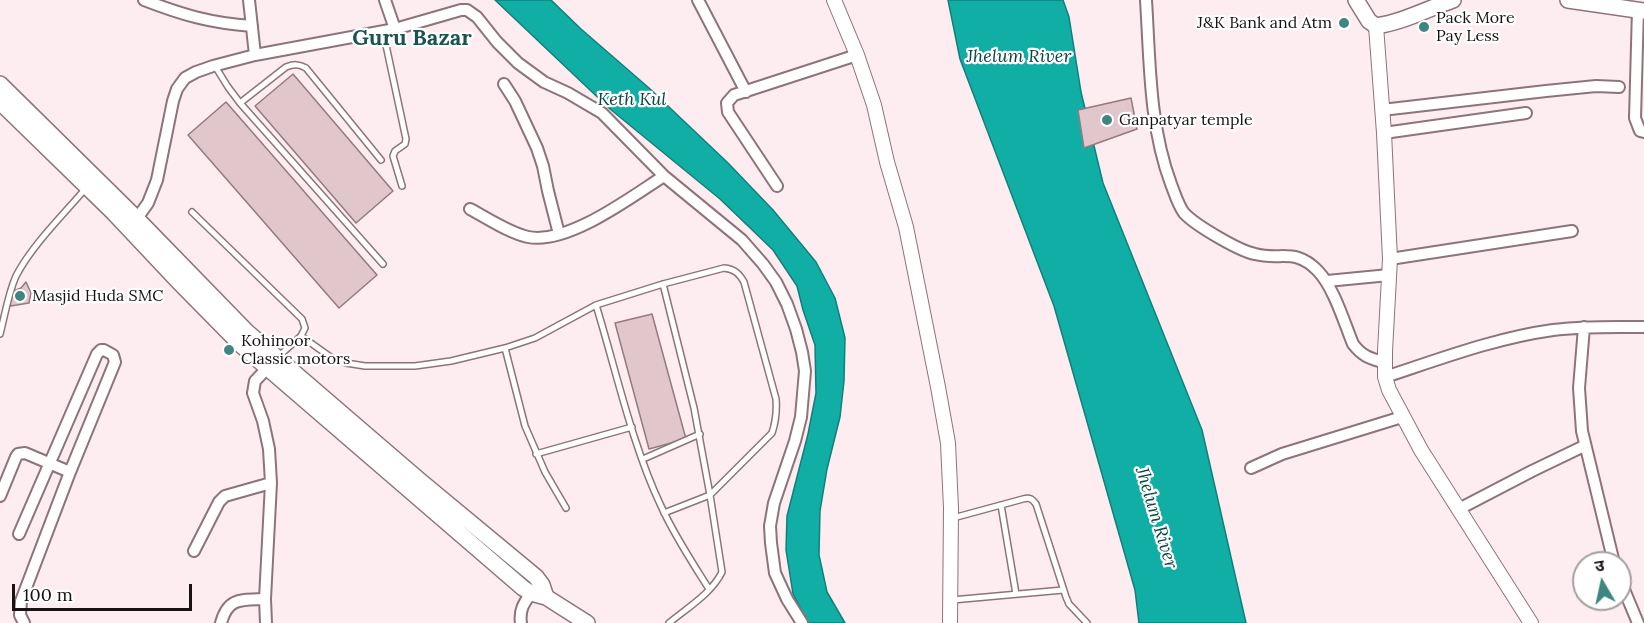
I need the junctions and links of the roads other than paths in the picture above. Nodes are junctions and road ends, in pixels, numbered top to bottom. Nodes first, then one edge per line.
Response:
1 (144, 0) edge
2 (249, 0) edge
3 (385, 0) edge
4 (698, 0) edge
5 (834, 0) edge
6 (1146, 0) edge
7 (1356, 0) edge
8 (1453, 0) edge
9 (1568, 0) edge
10 (1641, 10) edge
11 (252, 26) junction
12 (1376, 26) junction
13 (395, 29) junction
14 (383, 31) junction
15 (255, 55) junction
16 (857, 55) junction
17 (216, 66) junction
18 (0, 84) edge
19 (504, 84) dead end
20 (1618, 87) dead end
21 (746, 92) junction
22 (0, 102) edge
23 (240, 103) junction
24 (1382, 110) junction
25 (1526, 113) dead end
26 (1644, 132) edge
27 (1384, 133) junction
28 (381, 160) dead end
29 (664, 176) junction
30 (402, 186) dead end
31 (777, 186) dead end
32 (88, 187) junction
33 (470, 209) dead end
34 (192, 212) dead end
35 (133, 224) junction
36 (1572, 231) dead end
37 (559, 234) junction
38 (1390, 259) junction
39 (383, 264) dead end
40 (1389, 275) junction
41 (1326, 281) junction
42 (663, 284) junction
43 (596, 305) junction
44 (1584, 327) junction
45 (1644, 327) edge
46 (0, 334) edge
47 (301, 336) junction
48 (505, 348) junction
49 (272, 363) junction
50 (1385, 363) junction
51 (1385, 377) junction
52 (1402, 417) junction
53 (632, 427) junction
54 (700, 434) junction
55 (1584, 446) junction
56 (536, 454) junction
57 (643, 459) junction
58 (50, 463) junction
59 (1251, 468) dead end
60 (70, 472) junction
61 (271, 483) junction
62 (710, 495) junction
63 (0, 496) edge
64 (1001, 505) junction
65 (566, 508) dead end
66 (1459, 509) junction
67 (664, 513) junction
68 (951, 518) junction
69 (19, 534) dead end
70 (194, 551) dead end
71 (1611, 551) edge
72 (709, 590) junction
73 (1063, 590) junction
74 (1016, 594) junction
75 (538, 595) junction
76 (265, 599) junction
77 (950, 600) junction
78 (1632, 609) edge
79 (24, 623) edge
80 (221, 623) edge
81 (266, 623) edge
82 (521, 623) edge
83 (587, 623) edge
84 (669, 623) edge
85 (802, 623) edge
86 (950, 623) edge
87 (1087, 623) edge
88 (1531, 623) edge
89 (1638, 623) edge

1 - 11 street
2 - 11 street
3 - 13 street
4 - 21 street
5 - 16 street
6 - 41 street
7 - 12 main road
8 - 12 main road
9 - 10 main road
10 - 26 street
11 - 15 street
12 - 24 street
13 - 14 street
13 - 29 street
14 - 15 street
14 - 30 lane
15 - 17 street
16 - 21 street
16 - 68 street
17 - 23 lane
17 - 35 street
18 - 35 main road
19 - 37 street
20 - 24 street
21 - 31 street
22 - 32 main road
23 - 28 lane
23 - 39 lane
24 - 27 street
25 - 27 street
27 - 38 street
29 - 37 street
29 - 85 street
32 - 35 main road
32 - 46 lane
33 - 37 street
34 - 47 lane
35 - 49 main road
36 - 38 street
38 - 40 street
40 - 41 street
40 - 50 street
41 - 50 street
42 - 43 lane
42 - 54 lane
42 - 62 lane
43 - 48 lane
43 - 53 lane
44 - 45 street
44 - 51 street
44 - 55 street
47 - 48 lane
47 - 49 lane
48 - 56 lane
49 - 61 street
49 - 75 main road
50 - 51 street
51 - 52 street
52 - 59 street
52 - 66 street
53 - 56 lane
53 - 57 lane
54 - 57 lane
54 - 62 lane
55 - 66 street
55 - 71 street
56 - 65 lane
57 - 67 lane
58 - 60 street
58 - 60 street
58 - 63 street
58 - 69 street
60 - 79 street
61 - 70 street
61 - 76 street
62 - 67 lane
62 - 72 lane
64 - 68 lane
64 - 73 lane
64 - 74 lane
66 - 88 street
67 - 72 lane
68 - 77 street
72 - 84 lane
73 - 74 lane
73 - 87 lane
74 - 77 lane
75 - 82 street
75 - 83 main road
76 - 80 street
76 - 81 street
77 - 86 street
78 - 89 street

